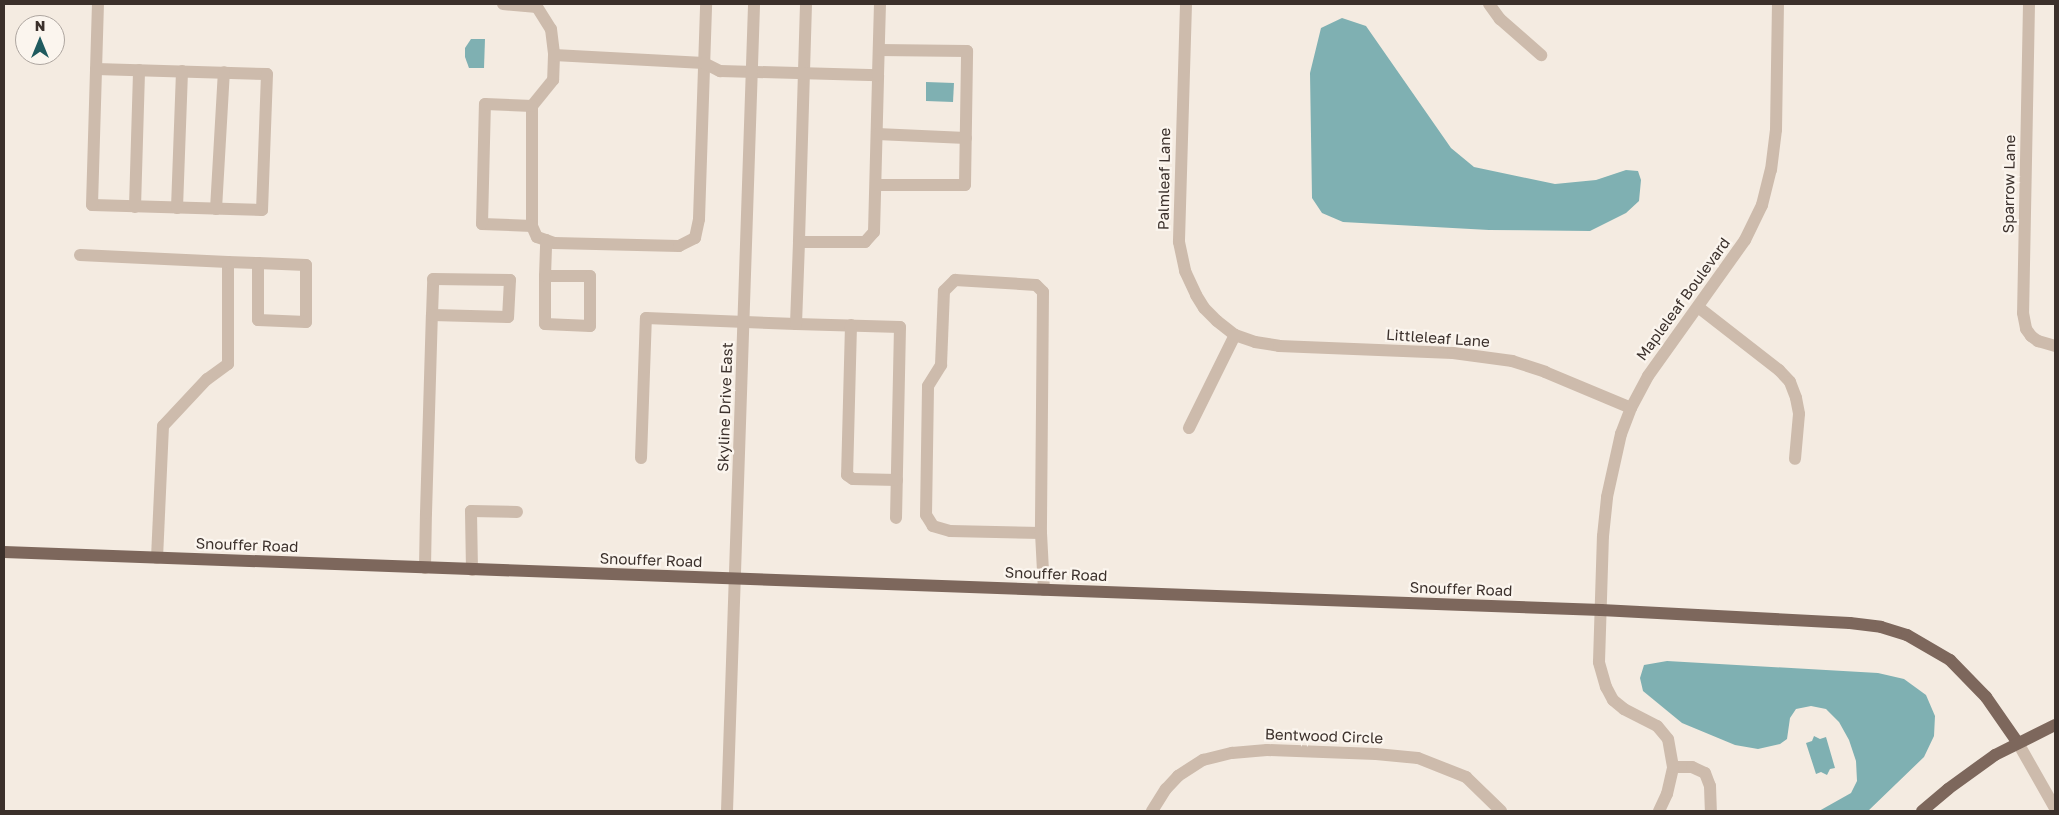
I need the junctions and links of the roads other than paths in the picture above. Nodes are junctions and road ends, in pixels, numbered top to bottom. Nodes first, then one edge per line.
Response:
1 (98, 4) edge
2 (503, 4) edge
3 (706, 4) edge
4 (754, 4) edge
5 (806, 4) edge
6 (880, 4) edge
7 (1186, 4) edge
8 (1489, 4) edge
9 (1778, 4) edge
10 (2029, 4) edge
11 (537, 5) edge
12 (879, 50) junction
13 (554, 55) junction
14 (1541, 55) dead end
15 (704, 62) junction
16 (96, 69) junction
17 (139, 70) junction
18 (182, 71) junction
19 (224, 72) junction
20 (752, 72) junction
21 (804, 73) junction
22 (878, 75) junction
23 (532, 106) junction
24 (877, 134) junction
25 (966, 138) junction
26 (876, 185) junction
27 (135, 206) junction
28 (177, 208) junction
29 (216, 209) junction
30 (532, 226) junction
31 (546, 240) junction
32 (799, 242) junction
33 (80, 256) dead end
34 (228, 262) junction
35 (258, 263) junction
36 (546, 276) junction
37 (1698, 307) junction
38 (432, 316) junction
39 (744, 322) junction
40 (796, 324) junction
41 (851, 325) junction
42 (1235, 335) junction
43 (2055, 346) edge
44 (1630, 408) junction
45 (1189, 428) dead end
46 (641, 458) dead end
47 (1795, 460) dead end
48 (897, 480) junction
49 (517, 512) dead end
50 (896, 518) dead end
51 (1041, 533) junction
52 (4, 552) edge
53 (157, 558) junction
54 (425, 568) junction
55 (472, 570) junction
56 (736, 579) junction
57 (1044, 590) junction
58 (1601, 610) junction
59 (2055, 724) edge
60 (2018, 743) junction
61 (1673, 767) junction
62 (2055, 808) edge
63 (727, 811) edge
64 (1152, 811) edge
65 (1501, 811) edge
66 (1659, 811) edge
67 (1711, 811) edge
68 (1922, 811) edge

1 - 16 street
2 - 11 street
3 - 15 street
4 - 20 street, Skyline Drive East
5 - 21 street
6 - 12 street
7 - 42 street, Palmleaf Lane
8 - 14 street
9 - 37 street, Mapleleaf Boulevard
10 - 43 street, Sparrow Lane
11 - 13 street
12 - 22 street
12 - 25 street
13 - 15 street
13 - 23 street
15 - 20 street
15 - 31 street
16 - 17 street
16 - 27 street
17 - 18 street
17 - 27 street
18 - 19 street
18 - 28 street
19 - 29 street
19 - 29 street
20 - 21 street
20 - 39 street, Skyline Drive East
21 - 22 street
21 - 32 street
22 - 24 street
23 - 30 street
23 - 30 street
24 - 25 street
24 - 26 street
25 - 26 street
26 - 32 street
27 - 28 street
28 - 29 street
30 - 31 street
31 - 36 street
32 - 40 street
33 - 34 street
34 - 35 street
34 - 53 street
35 - 35 street
36 - 36 street
37 - 44 street, Mapleleaf Boulevard
37 - 47 street
38 - 38 street
38 - 54 street
39 - 40 street
39 - 46 street
39 - 56 street, Skyline Drive East
40 - 41 street
41 - 48 street
41 - 48 street
42 - 44 street, Littleleaf Lane
42 - 45 street
44 - 58 street, Mapleleaf Boulevard
48 - 50 street
49 - 55 street
51 - 51 street
51 - 57 street
52 - 53 main road, Snouffer Road
53 - 54 main road, Snouffer Road
54 - 55 main road, Snouffer Road
55 - 56 main road, Snouffer Road
56 - 57 main road, Snouffer Road
56 - 63 street, Skyline Drive East
57 - 58 main road, Snouffer Road
58 - 60 main road, Snouffer Road
58 - 61 street, Mapleleaf Boulevard
59 - 60 main road
60 - 62 street
60 - 68 main road
61 - 66 street
61 - 67 street
64 - 65 street, Bentwood Circle

